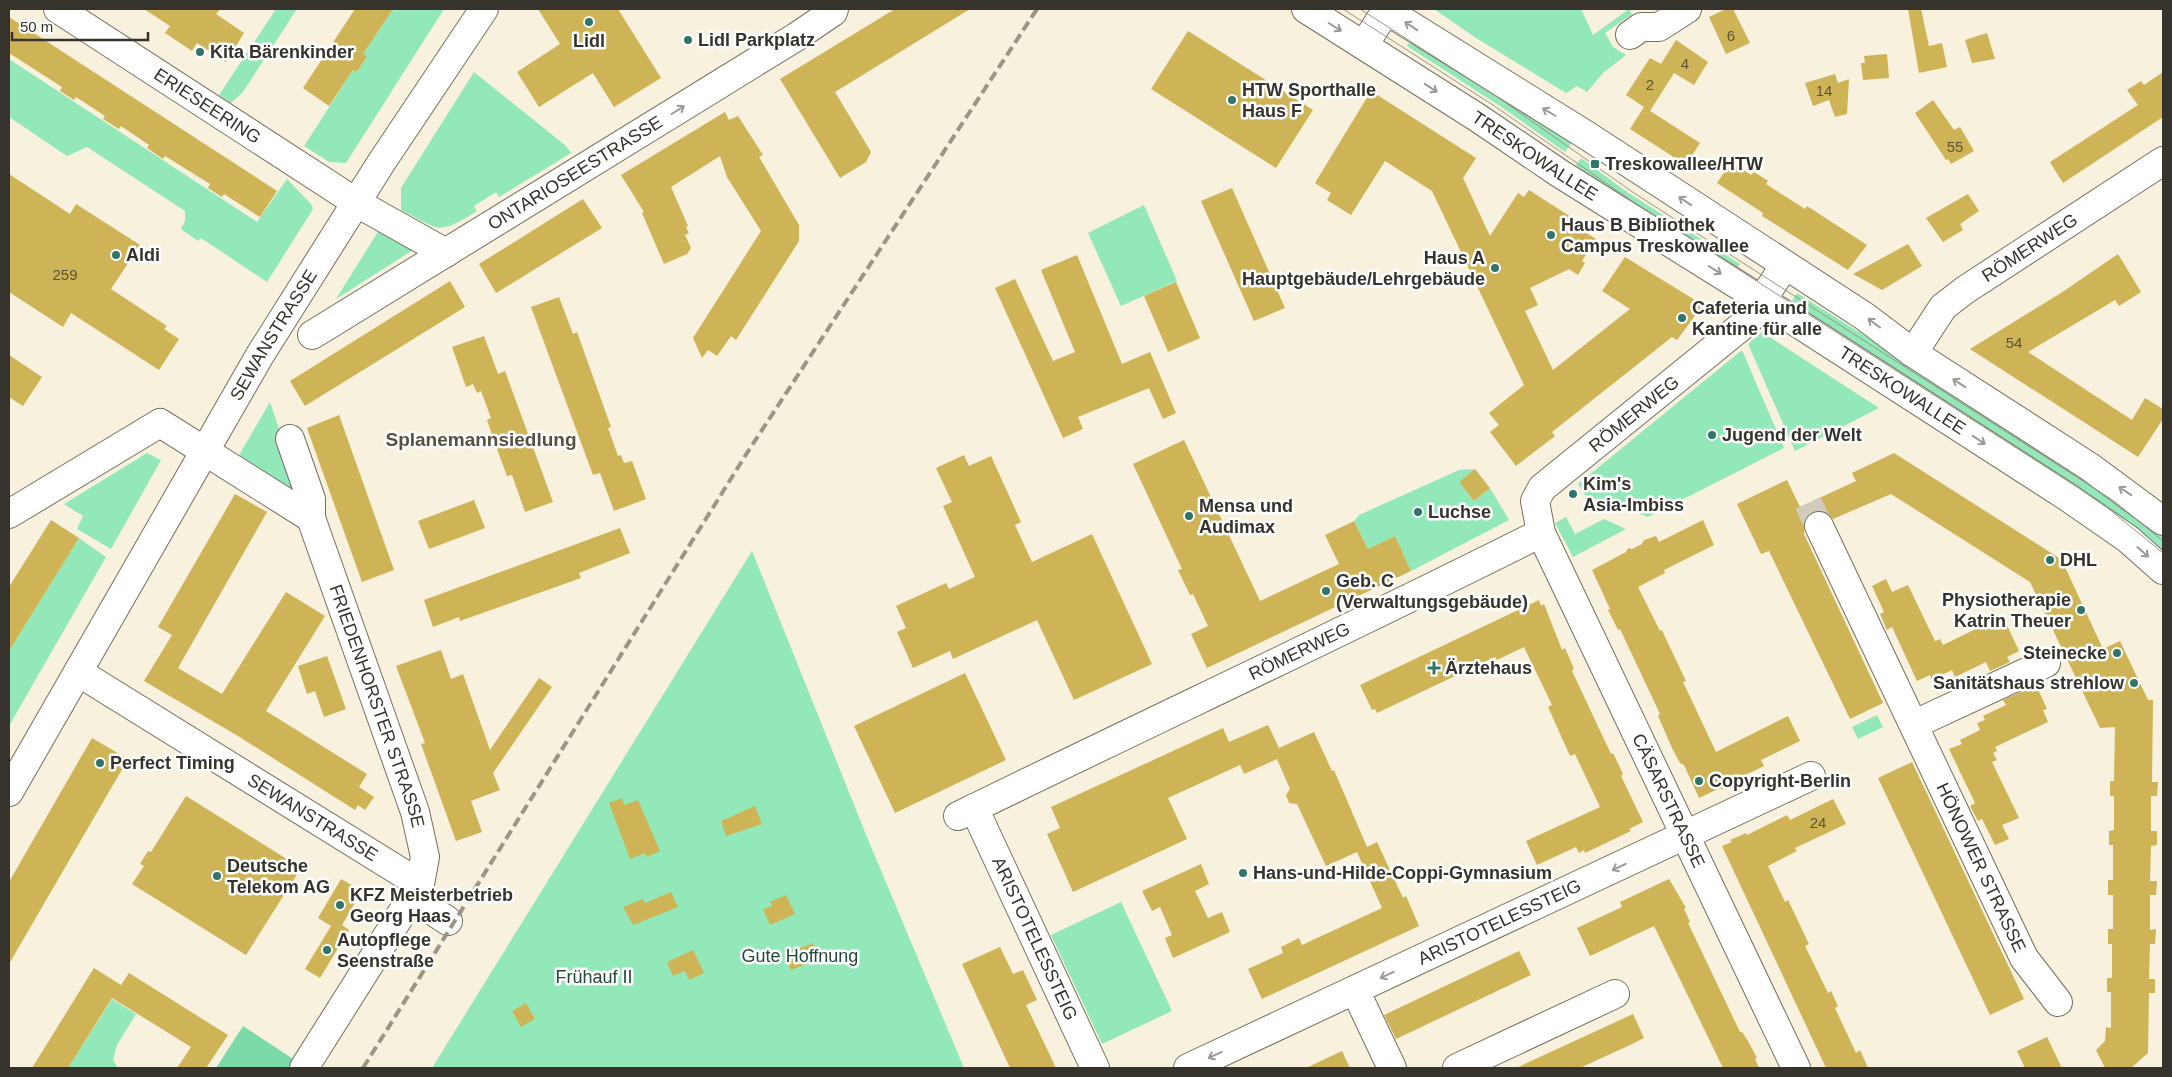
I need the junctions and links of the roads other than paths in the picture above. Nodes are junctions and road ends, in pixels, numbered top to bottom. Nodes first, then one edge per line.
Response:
1 (58, 9) edge
2 (484, 9) edge
3 (1306, 9) edge
4 (1386, 9) edge
5 (1687, 9) edge
6 (834, 10) edge
7 (1630, 35) dead end
8 (1364, 45) junction
9 (2163, 161) edge
10 (357, 203) junction
11 (446, 252) junction
12 (1784, 265) junction
13 (1762, 300) junction
14 (312, 335) dead end
15 (1913, 353) junction
16 (290, 439) dead end
17 (204, 451) junction
18 (9, 514) edge
19 (311, 518) junction
20 (2163, 520) edge
21 (1819, 526) tunnel mouth
22 (1541, 533) junction
23 (2163, 570) edge
24 (2046, 663) dead end
25 (78, 672) junction
26 (1915, 724) junction
27 (1811, 776) dead end
28 (9, 792) edge
29 (966, 812) joint
30 (1685, 836) junction
31 (416, 891) junction
32 (448, 921) dead end
33 (1355, 990) junction
34 (1615, 994) dead end
35 (2058, 1002) dead end
36 (304, 1068) edge
37 (1095, 1068) edge
38 (1188, 1068) edge
39 (1392, 1068) edge
40 (1456, 1068) edge
41 (1796, 1068) edge

1 - 10 street, ERIESEERING
2 - 10 street, SEWANSTRASSE
3 -> 8 street, TRESKOWALLEE
4 - 8 street
12 -> 4 street, TRESKOWALLEE
5 - 7 street
11 -> 6 street, ONTARIOSEESTRASSE
8 -> 13 street, TRESKOWALLEE
9 - 15 street, RÖMERWEG
10 - 11 street, ERIESEERING
10 - 17 street, SEWANSTRASSE
11 - 14 street, ONTARIOSEESTRASSE
12 - 13 street, RÖMERWEG
15 -> 12 street, TRESKOWALLEE
13 - 22 street, RÖMERWEG
13 -> 23 street, TRESKOWALLEE
20 -> 15 street, TRESKOWALLEE
16 - 19 street, FRIEDENHORSTER STRASSE
17 - 18 street
17 - 19 street
17 - 25 street, SEWANSTRASSE
19 - 31 street, FRIEDENHORSTER STRASSE
21 - 26 street, HÖNOWER STRASSE
22 - 29 street, RÖMERWEG
22 - 30 street, CÄSARSTRASSE
24 - 26 street
25 - 28 street, SEWANSTRASSE
25 - 31 street, SEWANSTRASSE
26 - 35 street, HÖNOWER STRASSE
27 - 30 street, ARISTOTELESSTEIG
29 - 37 street, ARISTOTELESSTEIG
30 -> 33 street, ARISTOTELESSTEIG
30 - 41 street, CÄSARSTRASSE
31 - 32 street, SEWANSTRASSE
31 - 36 street
33 -> 38 street, ARISTOTELESSTEIG
33 - 39 street
34 - 40 street

